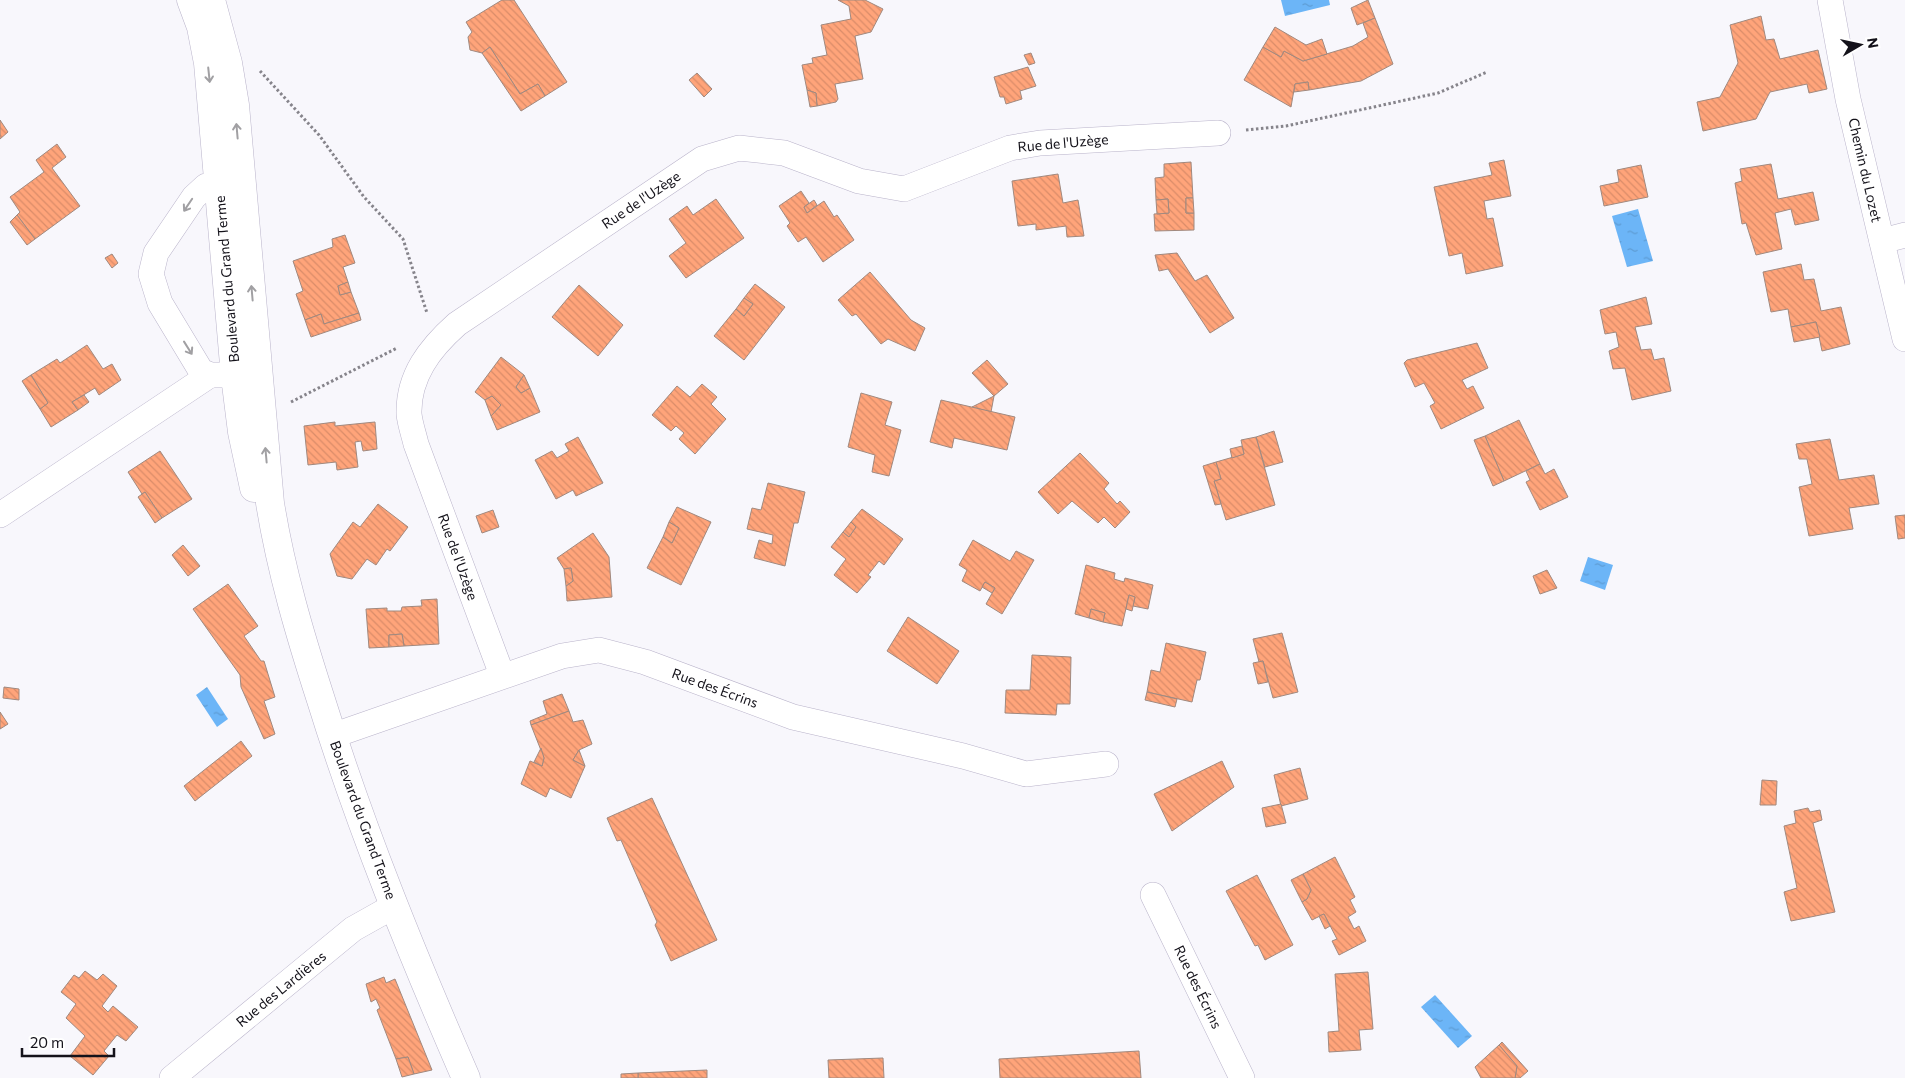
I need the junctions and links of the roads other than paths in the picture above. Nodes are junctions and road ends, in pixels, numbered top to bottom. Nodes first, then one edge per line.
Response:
1 (191, 0) edge
2 (211, 0) edge
3 (1830, 0) edge
4 (1218, 132) road end
5 (231, 190) junction
6 (1894, 238) edge
7 (1905, 339) edge
8 (235, 375) junction
9 (0, 515) edge
10 (279, 555) junction
11 (502, 675) junction
12 (332, 736) junction
13 (1106, 764) dead end
14 (1153, 895) dead end
15 (394, 906) junction
16 (172, 1078) edge
17 (466, 1078) edge
18 (1242, 1078) edge

1 -> 5 street, Boulevard du Grand Terme
5 -> 2 street, Boulevard du Grand Terme
3 - 6 street, Chemin du Lozet
4 - 11 street, Rue de l'Uzège
5 - 8 street, Boulevard du Grand Terme
5 -> 8 street
6 - 7 street, Chemin du Lozet
8 - 9 street
8 - 10 street, Boulevard du Grand Terme
10 -> 8 street, Boulevard du Grand Terme
10 - 12 street, Boulevard du Grand Terme
11 - 12 street, Rue des Écrins
11 - 13 street, Rue des Écrins
12 - 15 street, Boulevard du Grand Terme
14 - 18 street, Rue des Écrins
15 - 16 street, Rue des Lardières
15 - 17 street, Boulevard du Grand Terme

